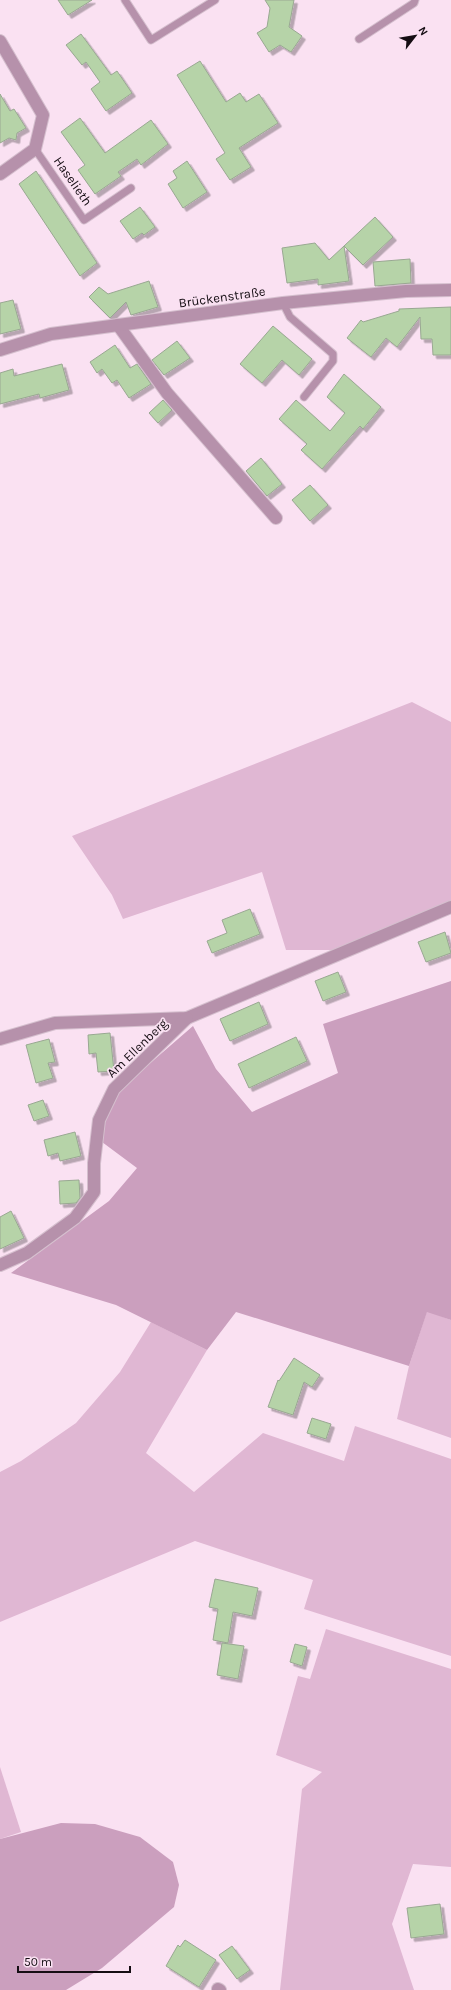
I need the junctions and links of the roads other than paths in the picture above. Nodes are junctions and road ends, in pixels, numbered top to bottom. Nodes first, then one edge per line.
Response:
1 (125, 0) edge
2 (215, 0) edge
3 (415, 0) edge
4 (359, 39) dead end
5 (0, 41) edge
6 (35, 149) junction
7 (0, 174) edge
8 (131, 188) dead end
9 (451, 290) edge
10 (283, 303) junction
11 (118, 325) junction
12 (0, 350) edge
13 (304, 397) dead end
14 (276, 518) dead end
15 (451, 907) edge
16 (187, 1018) junction
17 (0, 1039) edge
18 (0, 1266) edge

1 - 2 lane
3 - 4 lane
5 - 6 street
6 - 7 street
6 - 8 lane, Haselieth
9 - 10 street, Brückenstraße
10 - 11 street, Brückenstraße
10 - 13 lane
11 - 12 street, Brückenstraße
11 - 14 street
15 - 16 street, Am Ellenberg
16 - 17 street, Am Ellenberg
16 - 18 street, Am Ellenberg

